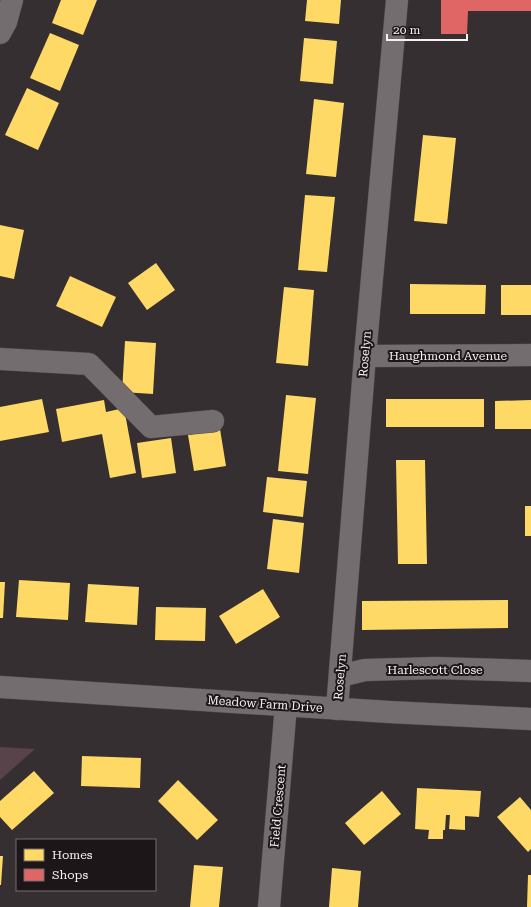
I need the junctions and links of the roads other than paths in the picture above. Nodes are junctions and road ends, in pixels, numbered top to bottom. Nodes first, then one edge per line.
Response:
1 (12, 0) edge
2 (397, 0) edge
3 (0, 33) edge
4 (365, 356) junction
5 (531, 356) edge
6 (0, 359) edge
7 (213, 421) dead end
8 (531, 671) edge
9 (340, 676) junction
10 (0, 687) edge
11 (286, 706) junction
12 (337, 709) junction
13 (531, 719) edge
14 (269, 907) edge

1 - 3 street
2 - 4 street, Roselyn
4 - 5 street, Haughmond Avenue
4 - 9 street, Roselyn
6 - 7 street
8 - 9 street, Harlescott Close
9 - 12 street, Roselyn
10 - 11 street, Meadow Farm Drive
11 - 12 street, Meadow Farm Drive
11 - 14 street, Field Crescent
12 - 13 street, Meadow Farm Drive

